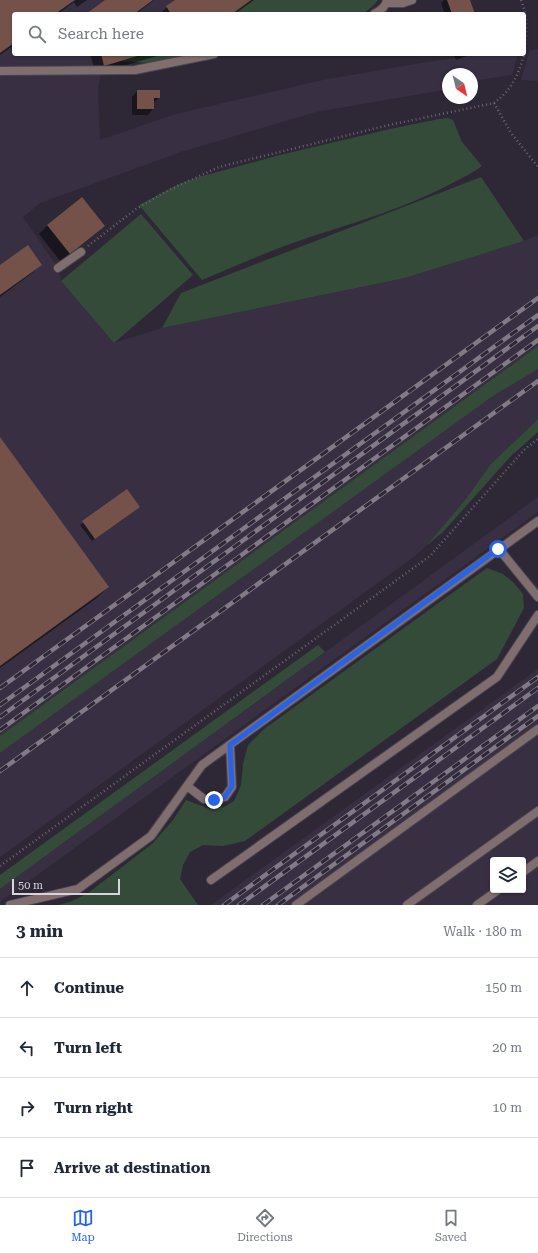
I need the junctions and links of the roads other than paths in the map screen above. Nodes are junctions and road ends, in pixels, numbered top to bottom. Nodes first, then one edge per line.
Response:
1 (412, 0) edge
2 (387, 2) edge
3 (378, 12) edge
4 (204, 56) edge
5 (0, 71) edge
6 (81, 252) road end
7 (58, 268) dead end
8 (538, 520) edge
9 (498, 549) junction
10 (538, 597) edge
11 (538, 615) edge
12 (538, 729) edge
13 (230, 745) junction
14 (187, 786) junction
15 (538, 811) edge
16 (538, 861) edge
17 (526, 870) edge
18 (211, 880) dead end
19 (494, 893) edge
20 (10, 905) edge
21 (296, 905) edge
22 (407, 905) edge
23 (477, 905) edge

1 - 2 street
2 - 3 street
4 - 5 street
6 - 7 street
8 - 9 street
9 - 10 street
9 - 13 street
11 - 18 street
12 - 21 street
13 - 14 street
13 - 14 street
14 - 20 street
15 - 22 street
16 - 17 street
19 - 23 street

